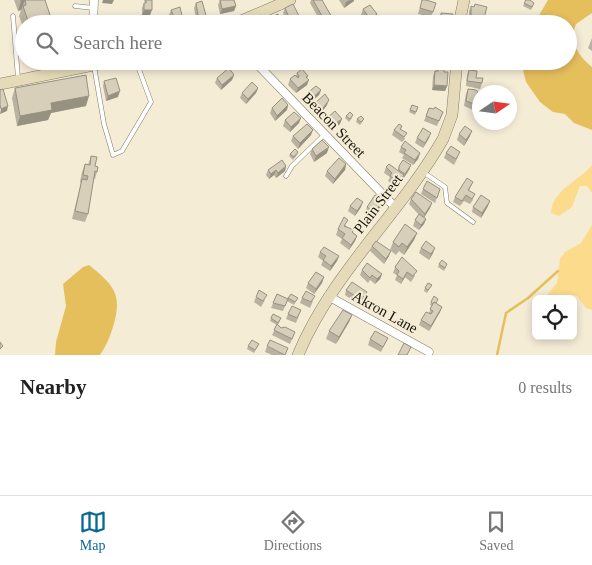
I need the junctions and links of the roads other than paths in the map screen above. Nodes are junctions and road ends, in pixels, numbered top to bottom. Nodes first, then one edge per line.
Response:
1 (290, 0) edge
2 (464, 0) edge
3 (94, 4) edge
4 (75, 6) dead end
5 (255, 15) edge
6 (461, 15) edge
7 (13, 16) dead end
8 (15, 42) edge
9 (17, 70) edge
10 (64, 70) edge
11 (92, 70) edge
12 (139, 70) edge
13 (263, 70) edge
14 (455, 70) edge
15 (18, 80) junction
16 (0, 84) edge
17 (324, 135) junction
18 (422, 171) junction
19 (286, 176) dead end
20 (395, 207) junction
21 (473, 222) dead end
22 (328, 296) junction
23 (429, 352) dead end
24 (298, 355) edge

1 - 5 main road
2 - 6 main road
3 - 4 lane
7 - 8 lane
9 - 15 lane
10 - 15 main road
11 - 12 lane
13 - 17 street, Beacon Street
14 - 18 main road, Plain Street
15 - 16 main road
17 - 19 lane
17 - 20 street, Beacon Street
18 - 20 main road, Plain Street
18 - 21 lane
20 - 22 main road, Plain Street
22 - 23 street, Akron Lane
22 - 24 main road, Plain Street

